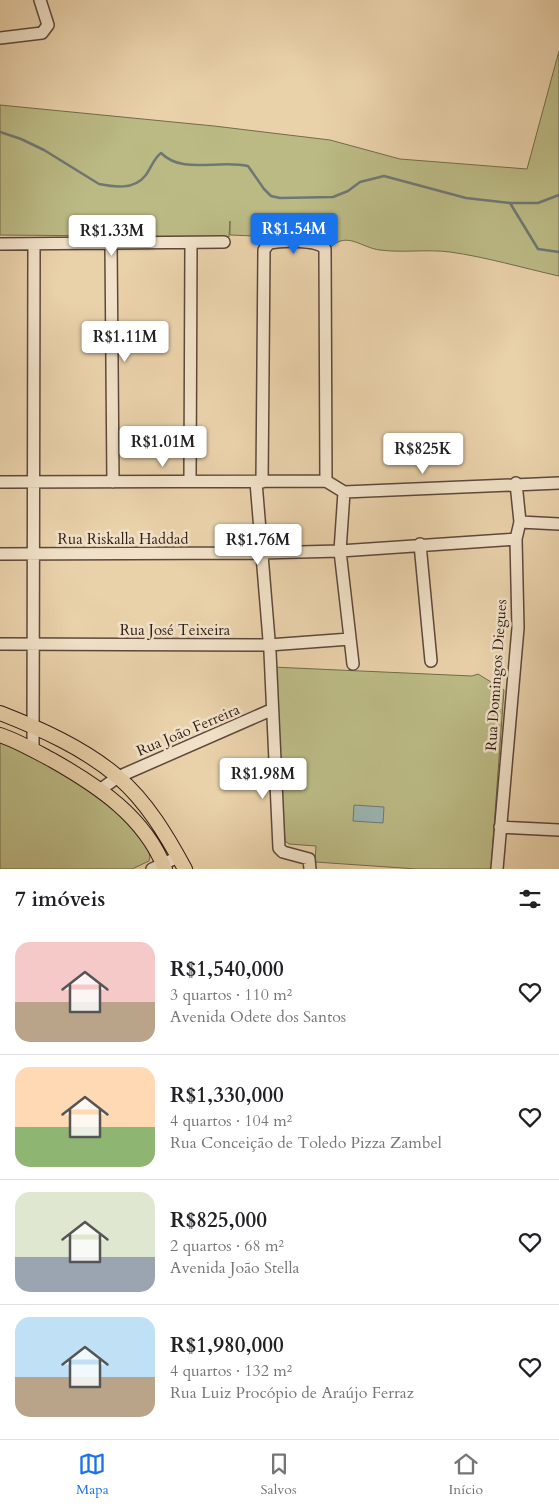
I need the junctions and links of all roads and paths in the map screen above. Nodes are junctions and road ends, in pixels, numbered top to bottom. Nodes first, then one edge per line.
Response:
1 (40, 0) edge
2 (0, 38) edge
3 (224, 242) dead end
4 (191, 243) junction
5 (0, 244) edge
6 (111, 244) junction
7 (34, 245) junction
8 (190, 481) junction
9 (326, 481) junction
10 (0, 482) edge
11 (113, 482) junction
12 (259, 482) junction
13 (34, 483) junction
14 (559, 483) edge
15 (516, 484) junction
16 (344, 492) junction
17 (520, 522) junction
18 (559, 524) edge
19 (516, 539) junction
20 (420, 544) junction
21 (340, 551) junction
22 (260, 553) junction
23 (0, 554) edge
24 (33, 554) junction
25 (350, 639) junction
26 (0, 644) edge
27 (34, 644) junction
28 (269, 645) junction
29 (431, 661) dead end
30 (353, 664) dead end
31 (271, 710) junction
32 (0, 713) edge
33 (33, 726) junction
34 (0, 735) edge
35 (33, 750) junction
36 (118, 776) junction
37 (101, 789) junction
38 (500, 827) junction
39 (559, 830) edge
40 (178, 857) junction
41 (160, 867) edge
42 (186, 869) edge
43 (310, 869) edge
44 (496, 869) edge

1 - 2 street
3 - 4 street
4 - 6 street
4 - 8 street
5 - 7 street
6 - 7 street
6 - 11 street
7 - 13 street
8 - 11 street
8 - 12 street
9 - 12 street
9 - 12 street
9 - 16 street
10 - 13 street
11 - 13 street
12 - 22 street
13 - 24 street
14 - 15 street
15 - 16 street
15 - 17 street, Rua Domingos Diegues
16 - 21 street
17 - 18 street
17 - 19 street, Rua Domingos Diegues
19 - 20 street, Rua Riskalla Haddad
19 - 38 street, Rua Domingos Diegues
20 - 21 street, Rua Riskalla Haddad
20 - 29 street
21 - 22 street, Rua Riskalla Haddad
21 - 25 street
22 - 24 street, Rua Riskalla Haddad
22 - 28 street
23 - 24 street, Rua Riskalla Haddad
24 - 27 street
25 - 28 street, Rua José Teixeira
25 - 30 street
26 - 27 street, Rua José Teixeira
27 - 28 street, Rua José Teixeira
27 - 33 street
28 - 31 street
31 - 36 street, Rua João Ferreira
31 - 43 street
32 - 33 main road
33 - 35 street
33 - 36 main road
34 - 35 main road
35 - 37 main road
36 - 37 street, Rua João Ferreira
36 - 40 main road
37 - 41 main road
38 - 39 street
38 - 44 street, Rua Domingos Diegues
40 - 41 street
40 - 42 main road

